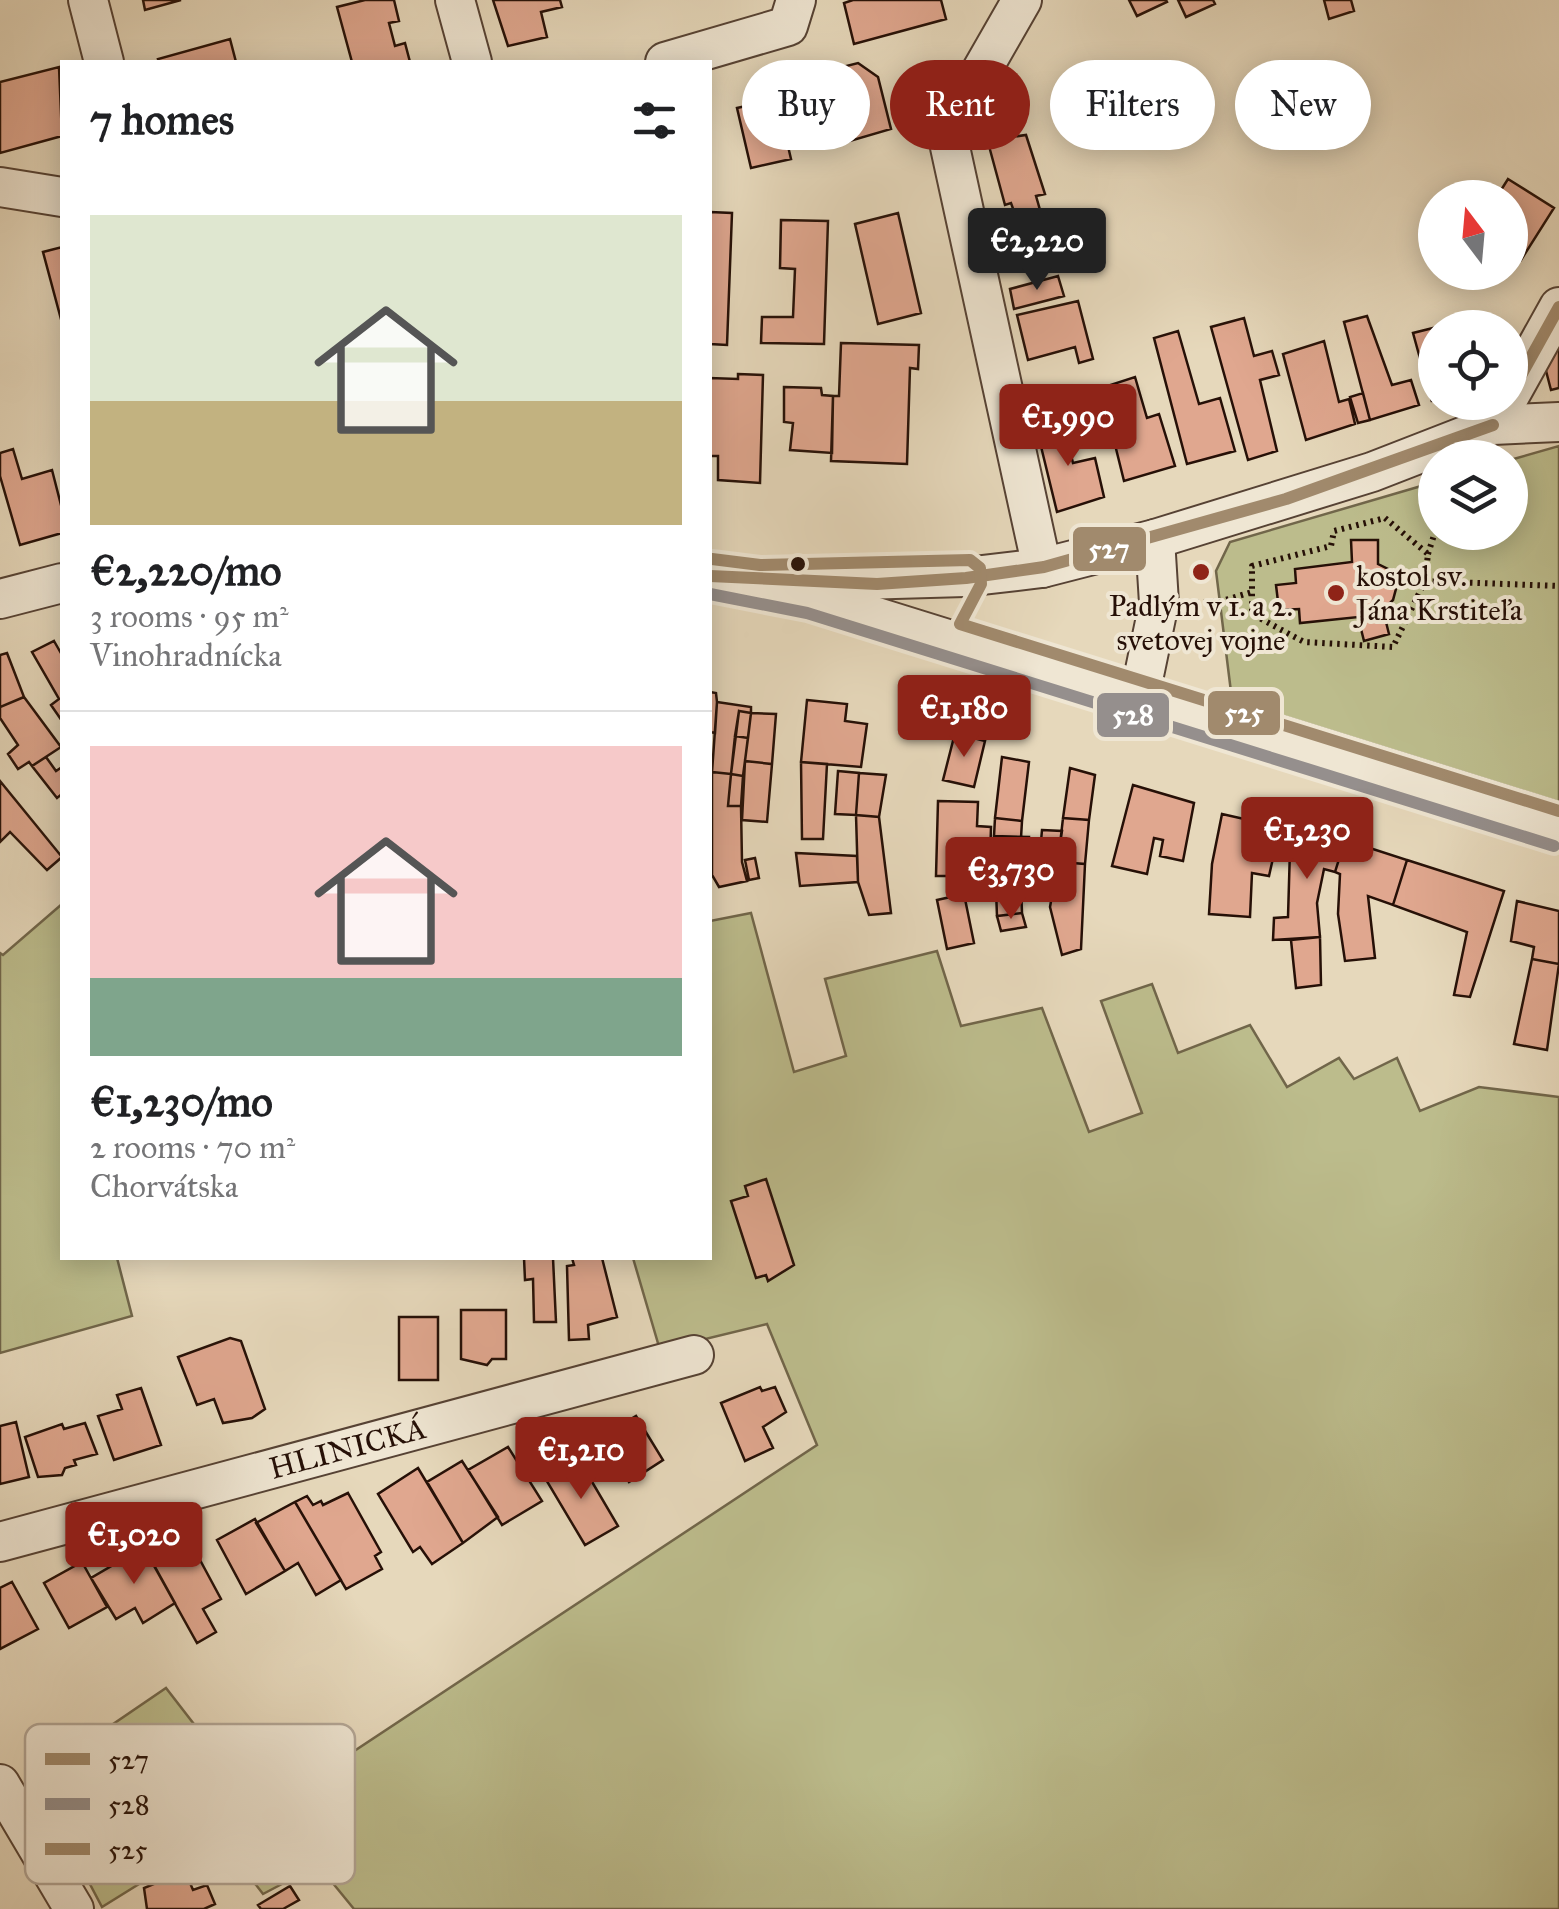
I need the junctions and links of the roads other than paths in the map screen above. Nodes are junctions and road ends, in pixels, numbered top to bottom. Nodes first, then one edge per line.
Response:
1 (88, 0) edge
2 (455, 0) edge
3 (796, 0) edge
4 (1022, 0) edge
5 (103, 60) edge
6 (471, 60) edge
7 (672, 60) edge
8 (0, 188) edge
9 (60, 197) edge
10 (1559, 307) edge
11 (1528, 362) edge
12 (1528, 414) edge
13 (1477, 420) edge
14 (1559, 422) edge
15 (1155, 539) junction
16 (1042, 568) junction
17 (712, 576) edge
18 (965, 578) junction
19 (760, 583) junction
20 (60, 584) edge
21 (0, 599) edge
22 (936, 634) junction
23 (1139, 699) junction
24 (1559, 828) edge
25 (694, 1355) dead end
26 (0, 1542) edge
27 (0, 1784) edge
28 (25, 1826) edge
29 (59, 1884) edge
30 (74, 1909) edge

1 - 5 street
2 - 6 street
3 - 7 street
4 - 16 street
8 - 9 street
10 - 11 street
12 - 14 street
13 - 15 street
15 - 16 street
15 - 23 street
16 - 18 street
17 - 19 street
18 - 19 street
18 - 22 street
19 - 22 street
20 - 21 street
22 - 23 street
23 - 24 street
25 - 26 street, HLINICKÁ
27 - 28 street
29 - 30 street

